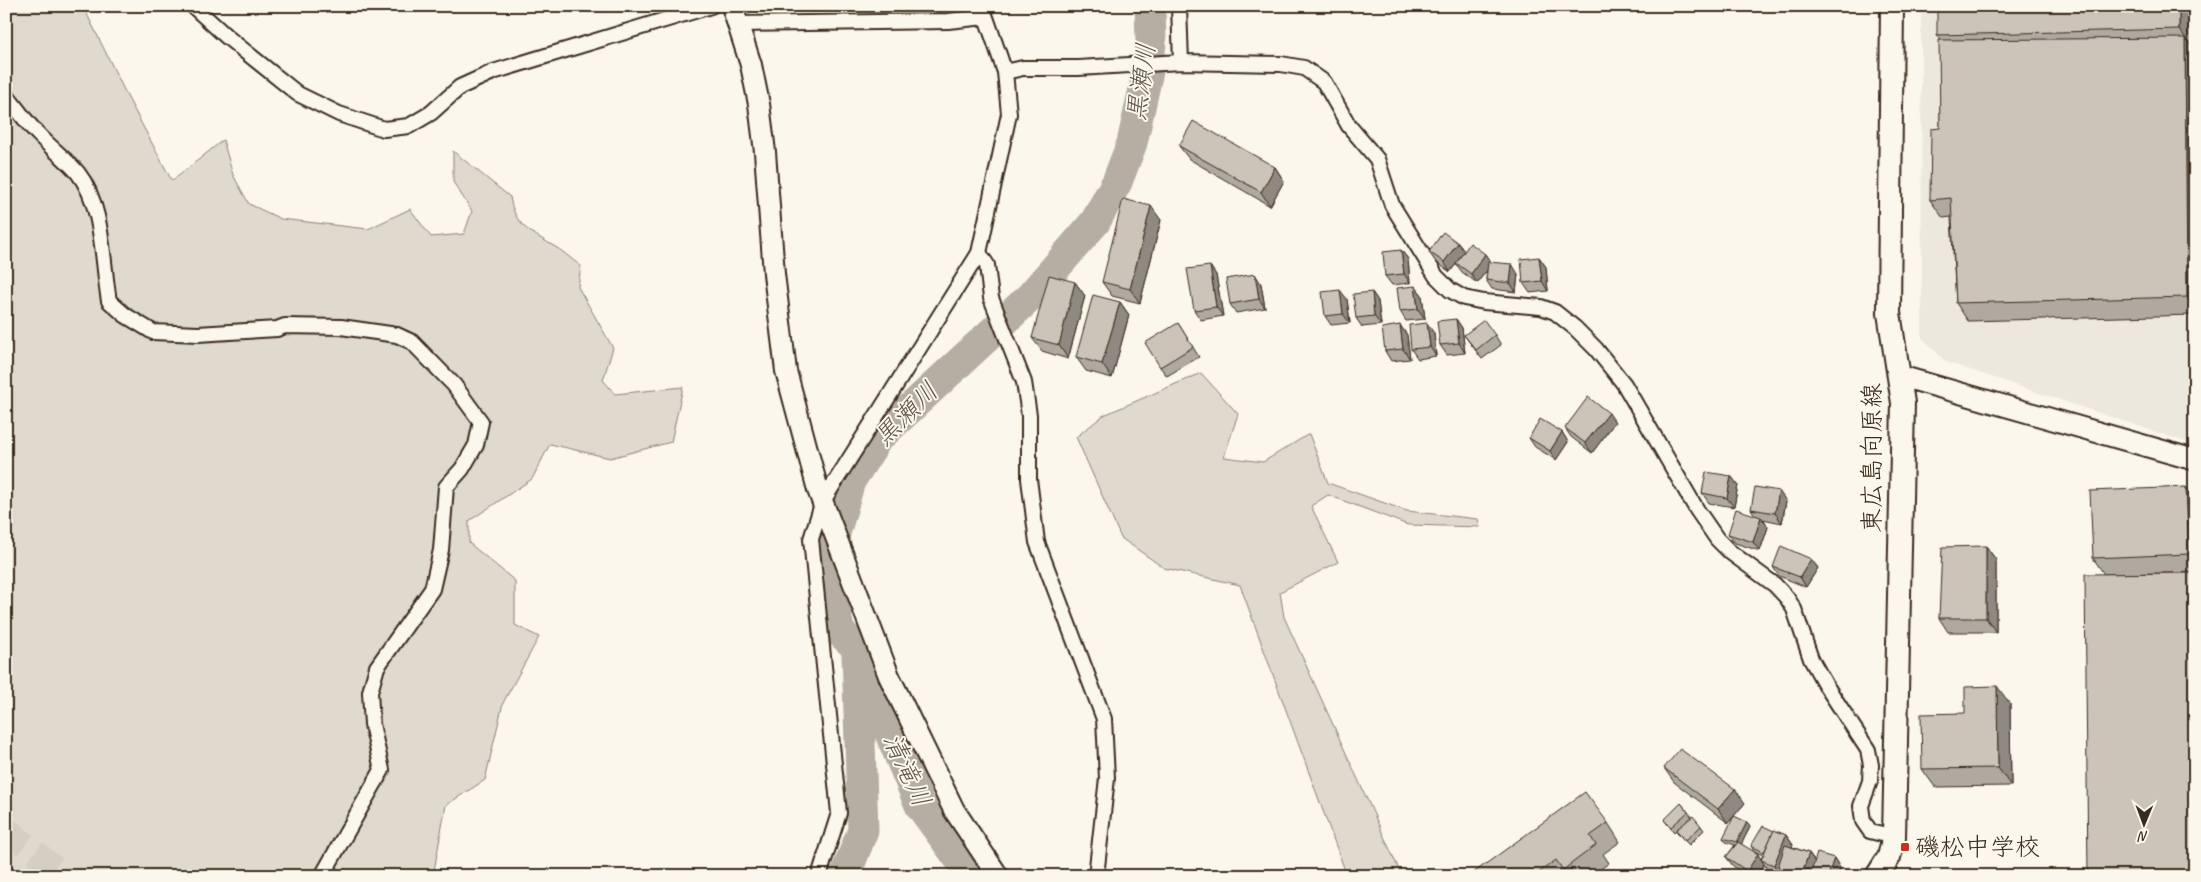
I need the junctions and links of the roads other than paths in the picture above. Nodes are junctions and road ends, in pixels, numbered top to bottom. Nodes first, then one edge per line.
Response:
1 (193, 6) edge
2 (711, 6) edge
3 (1179, 6) edge
4 (1892, 6) edge
5 (983, 12) edge
6 (736, 15) edge
7 (1178, 63) junction
8 (1005, 72) junction
9 (6, 94) edge
10 (979, 253) junction
11 (1900, 376) junction
12 (2195, 460) edge
13 (823, 502) junction
14 (1894, 837) junction
15 (322, 876) edge
16 (819, 876) edge
17 (998, 876) edge
18 (1096, 876) edge
19 (1878, 876) edge

1 - 2 street
3 - 7 street
4 - 11 main road, 東広島向原線
5 - 6 street
5 - 8 street
6 - 13 street
7 - 8 street
7 - 14 street
8 - 10 street
9 - 15 street
10 - 13 street
10 - 18 street
11 - 12 street
11 - 14 main road, 東広島向原線
13 - 16 street
13 - 17 street
14 - 19 main road, 東広島向原線

